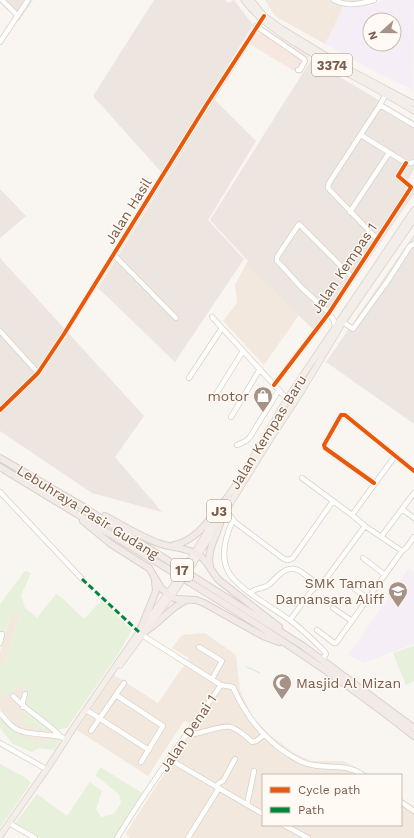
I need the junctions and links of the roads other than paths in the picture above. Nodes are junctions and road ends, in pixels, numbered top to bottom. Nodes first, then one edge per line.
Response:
1 (2, 0) edge
2 (28, 0) edge
3 (244, 0) edge
4 (251, 0) edge
5 (334, 0) edge
6 (374, 0) edge
7 (18, 15) junction
8 (263, 18) junction
9 (256, 26) junction
10 (0, 42) edge
11 (298, 70) dead end
12 (384, 87) junction
13 (386, 94) junction
14 (414, 104) edge
15 (380, 105) junction
16 (414, 110) edge
17 (414, 125) edge
18 (361, 135) junction
19 (390, 153) junction
20 (406, 162) junction
21 (414, 162) edge
22 (414, 209) edge
23 (350, 212) junction
24 (414, 219) edge
25 (410, 224) edge
26 (377, 239) junction
27 (414, 244) edge
28 (114, 255) junction
29 (352, 277) junction
30 (329, 313) junction
31 (345, 313) junction
32 (212, 317) dead end
33 (176, 318) dead end
34 (343, 322) junction
35 (335, 327) junction
36 (222, 328) junction
37 (0, 331) edge
38 (243, 351) junction
39 (260, 369) junction
40 (38, 374) junction
41 (189, 378) dead end
42 (310, 378) junction
43 (274, 385) junction
44 (279, 391) junction
45 (292, 391) junction
46 (213, 399) dead end
47 (287, 399) junction
48 (0, 410) edge
49 (231, 417) dead end
50 (238, 445) dead end
51 (395, 456) junction
52 (0, 458) edge
53 (0, 467) edge
54 (414, 471) edge
55 (302, 478) dead end
56 (374, 484) junction
57 (0, 492) edge
58 (414, 493) edge
59 (228, 497) junction
60 (333, 501) junction
61 (76, 502) junction
62 (60, 503) junction
63 (402, 509) junction
64 (224, 514) junction
65 (352, 515) junction
66 (414, 518) edge
67 (233, 520) junction
68 (365, 526) junction
69 (381, 537) junction
70 (414, 537) edge
71 (169, 546) junction
72 (402, 551) junction
73 (196, 554) junction
74 (363, 558) dead end
75 (210, 567) junction
76 (154, 575) junction
77 (385, 575) junction
78 (82, 579) dead end
79 (320, 583) junction
80 (350, 585) dead end
81 (250, 593) junction
82 (169, 596) junction
83 (368, 598) junction
84 (191, 599) junction
85 (333, 608) dead end
86 (290, 620) junction
87 (352, 621) junction
88 (318, 630) dead end
89 (142, 632) junction
90 (2, 634) dead end
91 (0, 643) edge
92 (303, 646) junction
93 (200, 647) dead end
94 (297, 650) junction
95 (322, 660) junction
96 (212, 679) junction
97 (124, 683) dead end
98 (221, 685) junction
99 (26, 694) dead end
100 (116, 695) junction
101 (13, 696) dead end
102 (23, 707) junction
103 (88, 711) junction
104 (0, 713) edge
105 (99, 719) junction
106 (414, 728) edge
107 (91, 731) dead end
108 (187, 735) junction
109 (264, 735) junction
110 (60, 736) junction
111 (414, 736) edge
112 (68, 737) junction
113 (0, 743) edge
114 (149, 750) junction
115 (169, 759) junction
116 (235, 759) dead end
117 (141, 762) dead end
118 (46, 769) junction
119 (254, 771) dead end
120 (361, 774) edge
121 (217, 787) junction
122 (402, 803) edge
123 (247, 805) junction
124 (414, 810) edge
125 (262, 813) edge
126 (9, 823) junction
127 (286, 826) edge
128 (0, 836) edge
129 (34, 838) edge
130 (117, 838) edge
131 (189, 838) edge
132 (308, 838) edge

1 - 7 street
2 - 7 street
3 - 8 main road, 3374
4 - 8 main road, 3374
5 - 6 street
7 - 10 street
8 - 9 street, Jalan Hasil
8 - 12 main road, 3374
8 - 13 main road, 3374
9 - 11 street
9 - 28 street, Jalan Hasil
12 - 13 street
12 - 14 main road, 3374
13 - 15 street
13 - 16 main road, 3374
15 - 17 street
15 - 18 street
18 - 19 street
18 - 23 street
19 - 20 street
19 - 23 street
20 - 21 street
20 - 26 street, Jalan Kempas 1
22 - 25 main road
23 - 26 street
24 - 25 main road, Jalan Kempas Baru / J3
25 - 31 main road, Jalan Kempas Baru / J3
25 - 34 main road, Jalan Kempas Baru / J3
26 - 29 street, Jalan Kempas 1
27 - 34 street
28 - 33 street
28 - 40 street, Jalan Hasil
29 - 30 street, Jalan Kempas 1
29 - 30 street
30 - 31 street
30 - 35 street
30 - 43 street, Jalan Kempas 1
31 - 35 main road, Jalan Kempas Baru / J3
32 - 36 street
34 - 42 main road, Jalan Kempas Baru / J3
35 - 45 main road, Jalan Kempas Baru / J3
36 - 38 street
36 - 41 street
37 - 40 street
38 - 39 street
38 - 46 street
39 - 43 street
39 - 49 street
40 - 48 street, Jalan Hasil
42 - 47 main road
42 - 64 main road, Jalan Kempas Baru / J3
43 - 44 street
44 - 45 street
44 - 47 street
44 - 50 street
45 - 47 main road, Jalan Kempas Baru / J3
47 - 59 main road, Jalan Kempas Baru / J3
51 - 54 street
51 - 56 street
51 - 56 street
52 - 61 highway, Lebuhraya Pasir Gudang / 17
53 - 62 highway, Lebuhraya Pasir Gudang / 17
55 - 60 street
56 - 65 street
57 - 78 street
58 - 63 street
59 - 71 highway
59 - 73 main road, Jalan Kempas Baru / J3
60 - 65 street
60 - 67 street
61 - 71 highway
61 - 92 highway, Lebuhraya Pasir Gudang / 17
62 - 76 highway
62 - 94 highway, Lebuhraya Pasir Gudang / 17
63 - 66 street
63 - 69 street
64 - 67 street
64 - 73 main road, Jalan Kempas Baru / J3
64 - 75 highway
65 - 68 street
67 - 81 street
68 - 69 street
68 - 79 street
69 - 72 street
70 - 72 street
71 - 73 highway
72 - 77 street
73 - 75 highway
73 - 82 main road, Jalan Kempas Baru / J3, bridge
74 - 77 street
75 - 92 highway
76 - 82 highway
76 - 89 highway
77 - 83 street
79 - 81 street
79 - 86 street
80 - 83 street
81 - 86 street
82 - 84 highway
82 - 89 main road, Jalan Kempas Baru / J3
83 - 87 street
84 - 89 highway
84 - 94 highway
85 - 87 street
86 - 95 street
87 - 88 street
89 - 96 street, Jalan Denai 1
89 - 103 main road, Jalan Kempas Baru / J3
89 - 112 main road, Jalan Kempas Baru / J3
90 - 91 street
92 - 95 highway, Lebuhraya Pasir Gudang / 17
93 - 96 street
94 - 111 highway, Lebuhraya Pasir Gudang / 17
95 - 106 highway, Lebuhraya Pasir Gudang / 17
96 - 98 street, Jalan Denai 1
97 - 100 street
98 - 108 street, Jalan Denai 1
98 - 109 street
99 - 102 street
100 - 105 street
100 - 114 street
101 - 102 street
102 - 110 street
103 - 105 street
103 - 112 main road, Jalan Kempas Baru / J3
104 - 110 street
105 - 107 street
105 - 114 street
108 - 109 street
108 - 115 street, Jalan Denai 1
109 - 120 street
110 - 112 street
112 - 118 main road, Jalan Kempas Baru / J3
113 - 118 street
114 - 117 street
115 - 121 street
115 - 130 street, Jalan Denai 1
116 - 121 street
118 - 126 main road, Jalan Kempas Baru / J3
119 - 123 street
121 - 123 street
121 - 131 street
122 - 124 street
123 - 125 street
126 - 128 main road, Jalan Kempas Baru / J3
126 - 129 street
127 - 132 street

